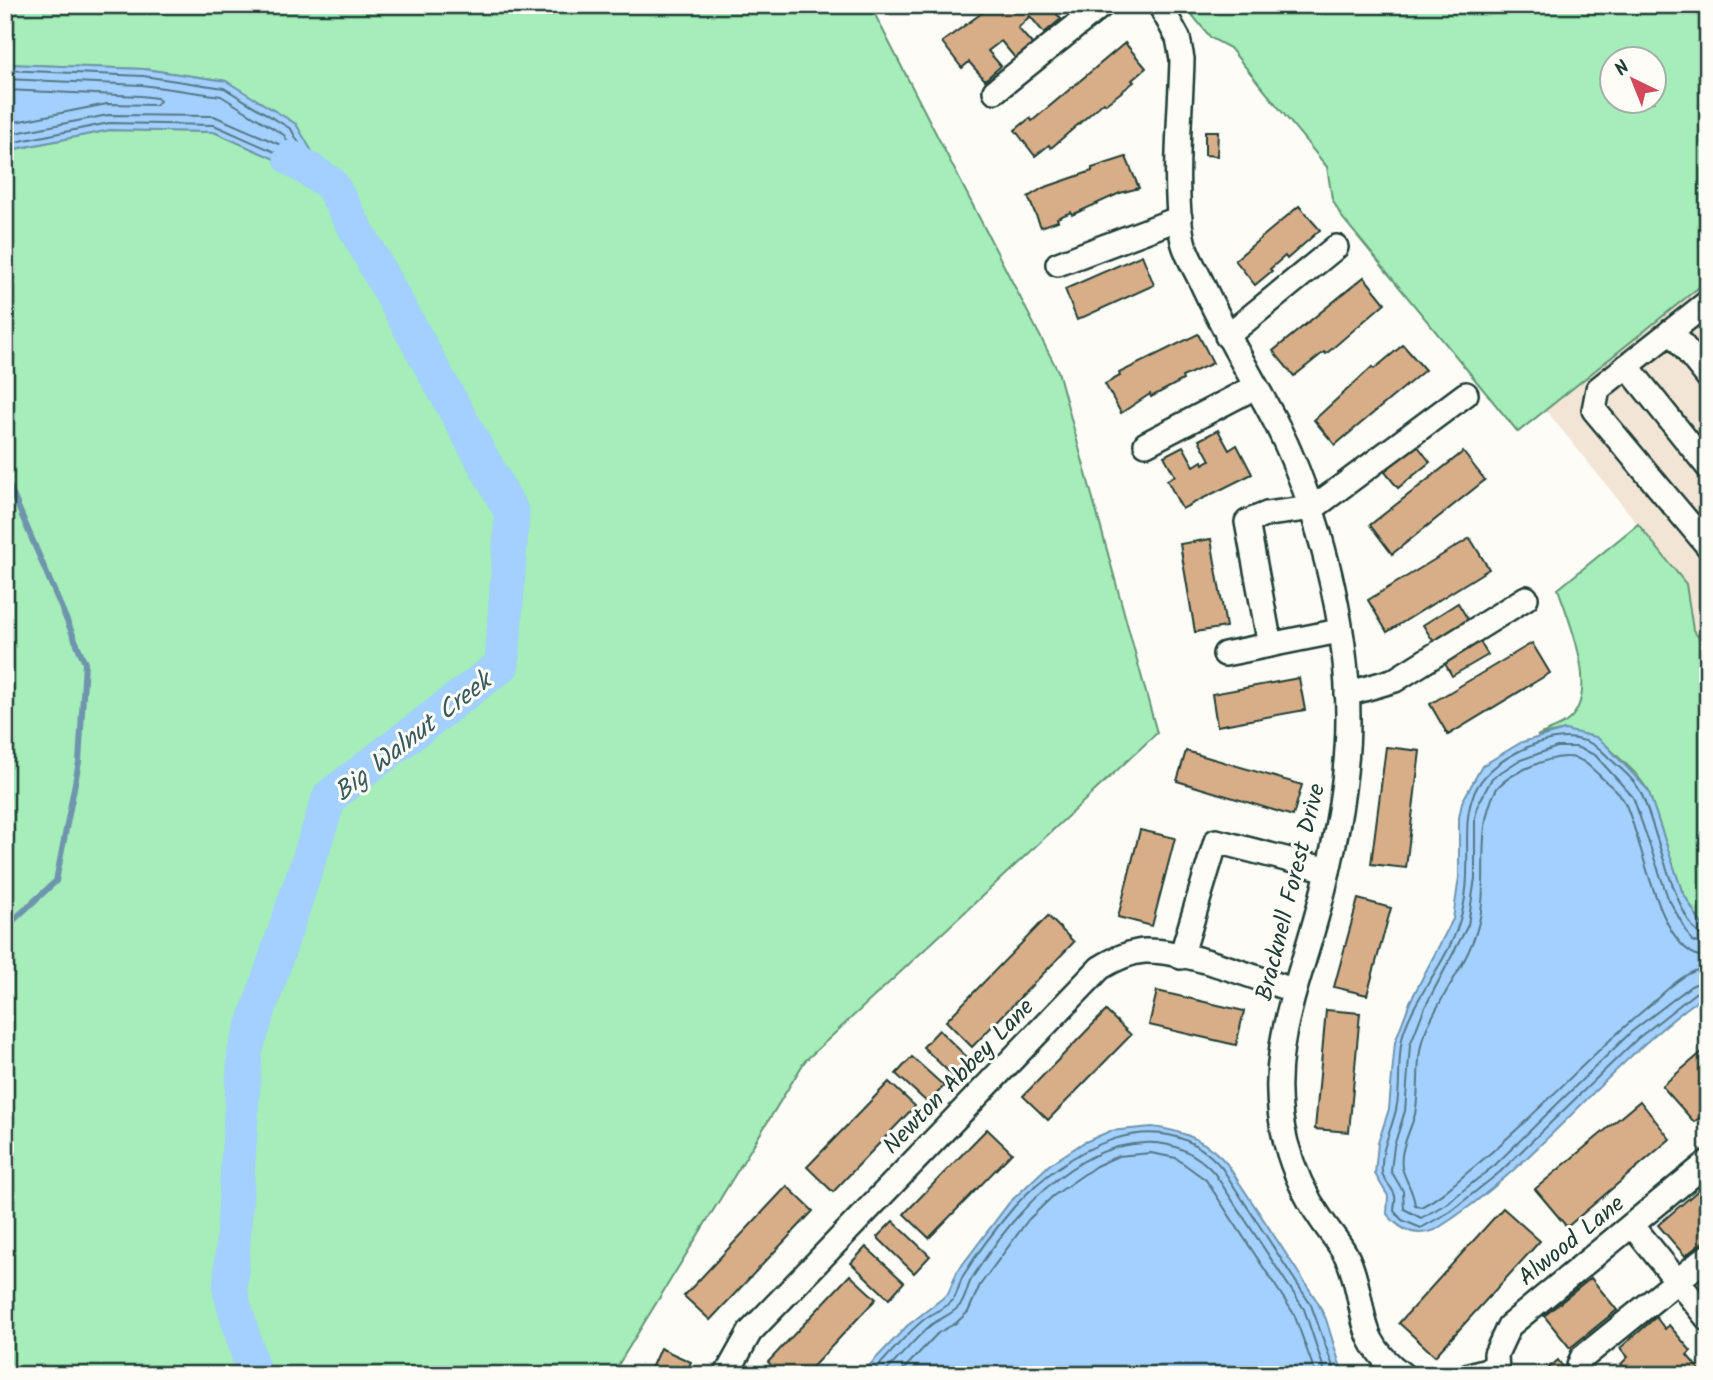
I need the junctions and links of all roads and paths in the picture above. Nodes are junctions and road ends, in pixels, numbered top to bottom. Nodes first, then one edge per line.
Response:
1 (1102, 5) edge
2 (1160, 5) edge
3 (995, 91) dead end
4 (1180, 218) junction
5 (1336, 247) dead end
6 (1058, 264) dead end
7 (1708, 302) edge
8 (1671, 331) junction
9 (1227, 335) junction
10 (1627, 366) junction
11 (1708, 377) edge
12 (1255, 387) junction
13 (1466, 394) dead end
14 (1146, 444) dead end
15 (1708, 467) edge
16 (1313, 508) junction
17 (1708, 545) edge
18 (1526, 598) dead end
19 (1339, 631) junction
20 (1270, 645) junction
21 (1225, 654) dead end
22 (1346, 694) junction
23 (1328, 870) junction
24 (1181, 957) junction
25 (1293, 990) junction
26 (1708, 1163) edge
27 (1632, 1225) junction
28 (1708, 1256) edge
29 (1678, 1281) junction
30 (1708, 1319) edge
31 (1496, 1371) edge
32 (726, 1375) edge
33 (1403, 1375) edge
34 (1469, 1375) edge
35 (1582, 1375) edge

1 - 3 street
2 - 4 street, Bracknell Forest Drive
4 - 6 street
4 - 9 street, Bracknell Forest Drive
5 - 9 street
7 - 8 street
8 - 10 street
8 - 11 street
9 - 12 street, Bracknell Forest Drive
10 - 15 street
10 - 17 street
12 - 14 street
12 - 16 street, Bracknell Forest Drive
13 - 16 street
16 - 19 street, Bracknell Forest Drive
16 - 20 street
18 - 22 street
19 - 20 street
19 - 22 street, Bracknell Forest Drive
20 - 21 street
22 - 23 street, Bracknell Forest Drive
23 - 24 street
23 - 25 street, Bracknell Forest Drive
24 - 25 street, Newton Abbey Lane
24 - 32 street, Newton Abbey Lane
25 - 33 street, Bracknell Forest Drive
26 - 27 street, Alwood Lane
27 - 29 street
27 - 31 street, Alwood Lane
28 - 29 street
29 - 30 street
29 - 35 street
31 - 34 street

